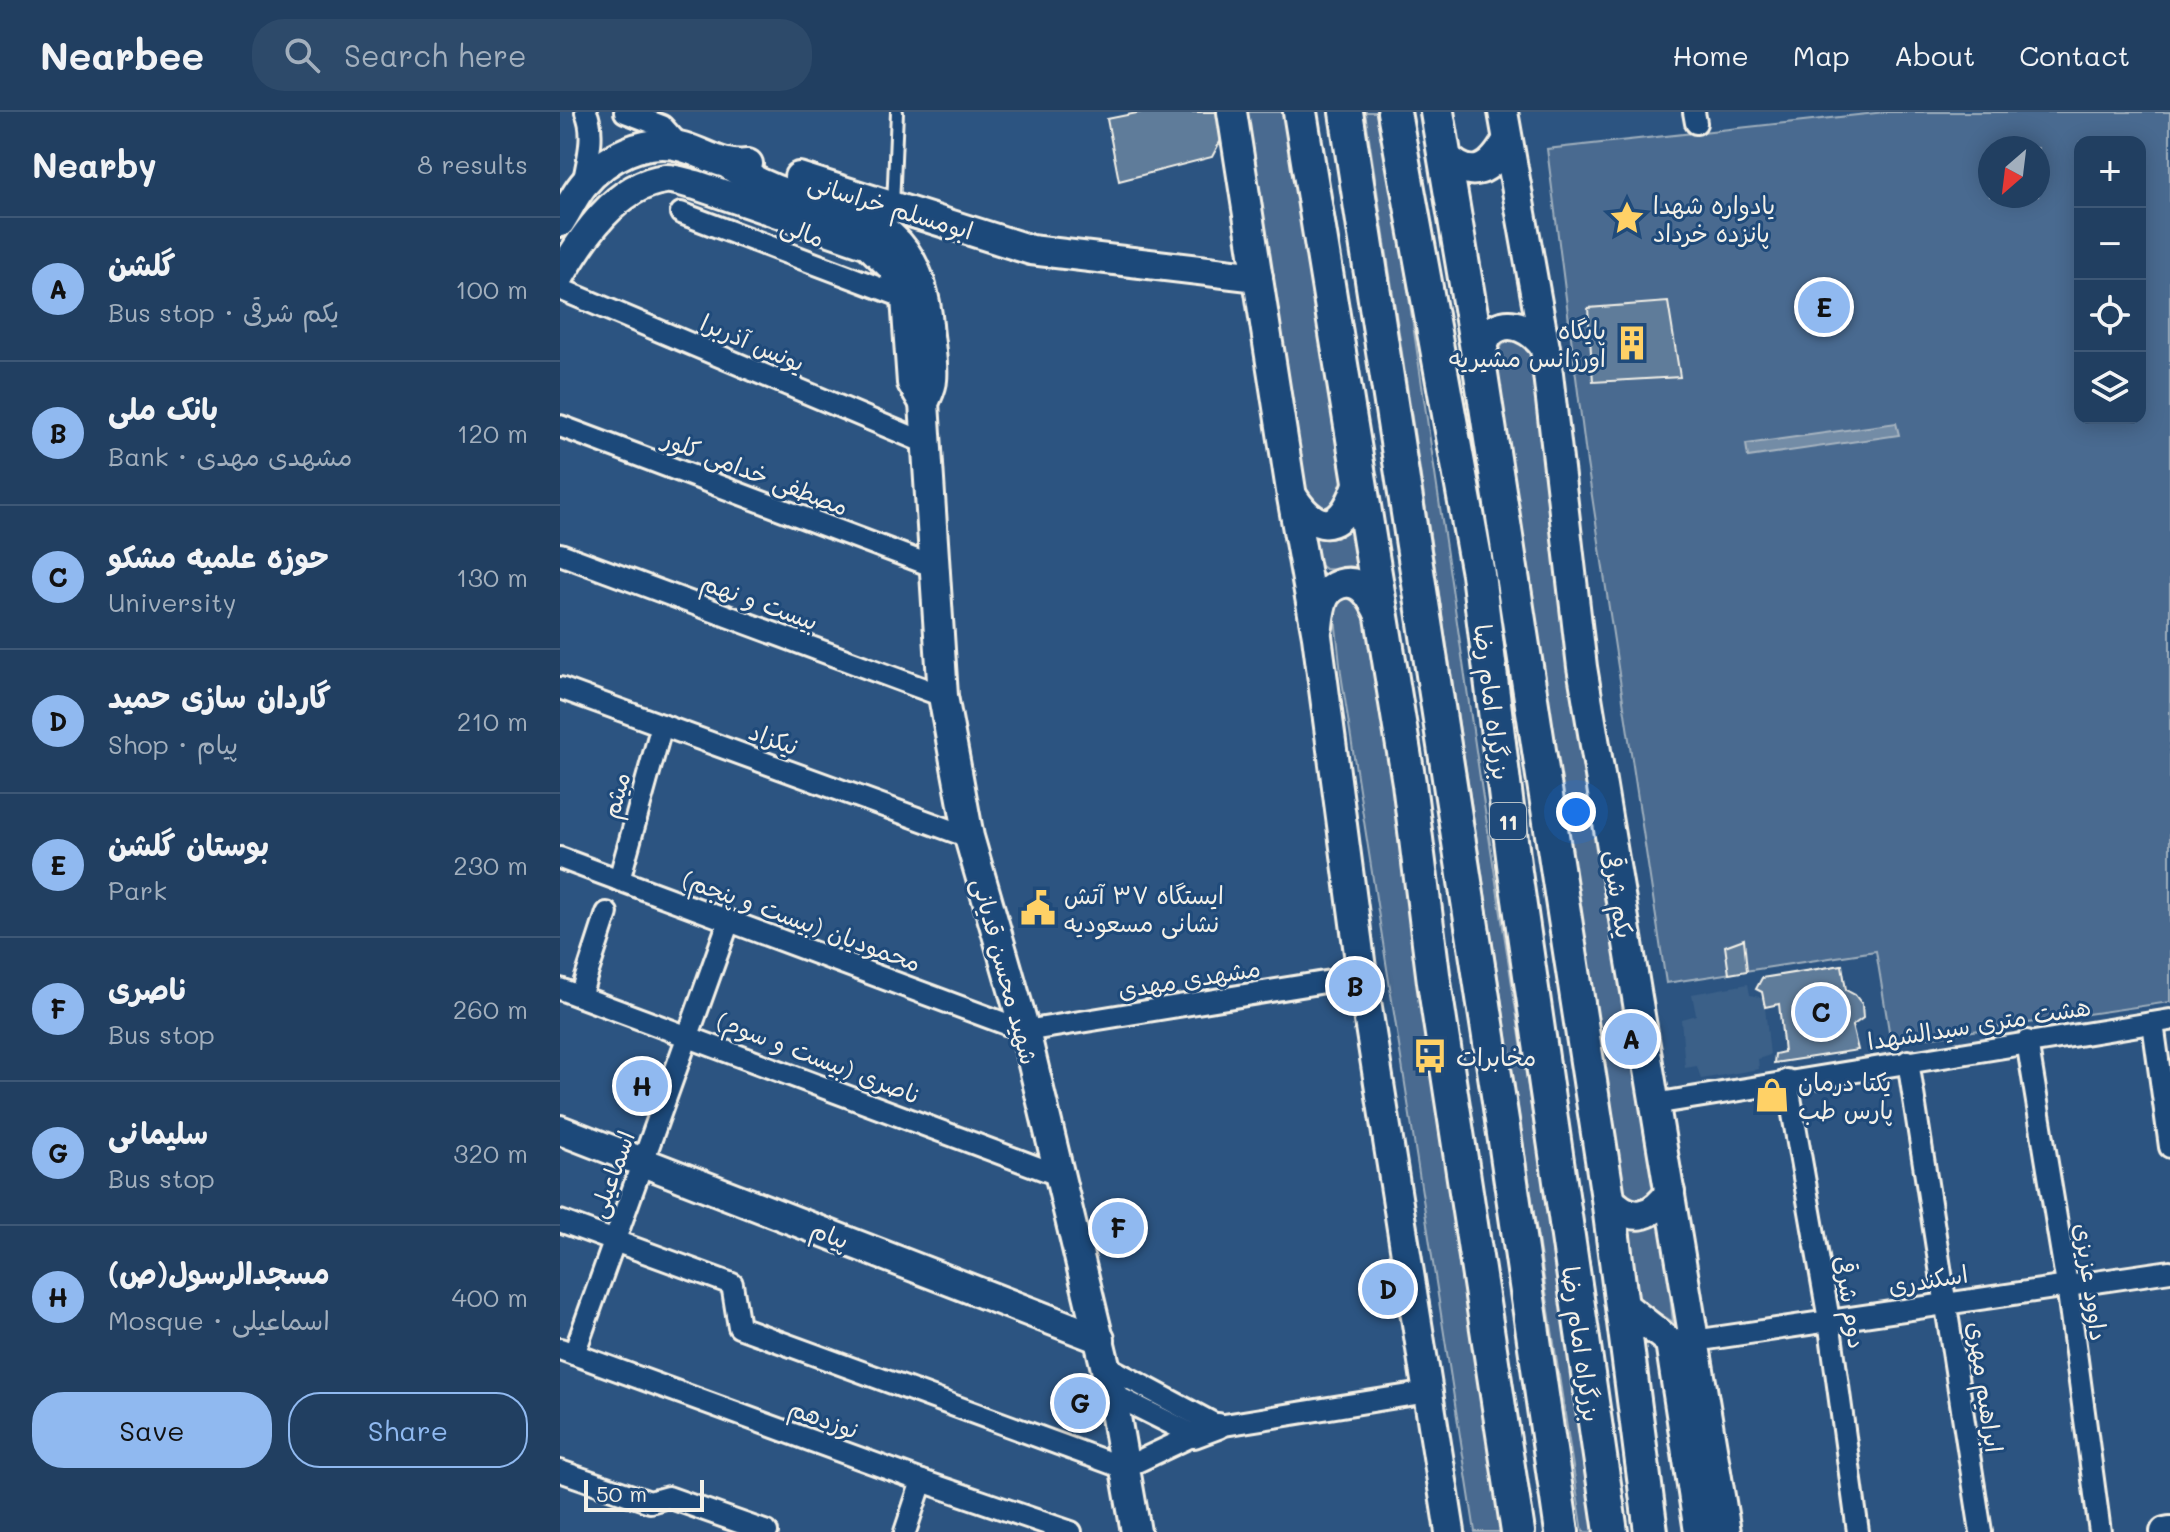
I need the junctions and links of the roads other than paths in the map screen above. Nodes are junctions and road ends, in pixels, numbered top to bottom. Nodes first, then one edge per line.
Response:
1 (586, 112) edge
2 (625, 112) edge
3 (897, 112) edge
4 (1232, 112) edge
5 (1300, 112) edge
6 (1346, 112) edge
7 (1394, 112) edge
8 (1437, 112) edge
9 (1503, 112) edge
10 (1507, 141) junction
11 (680, 146) junction
12 (1444, 155) junction
13 (731, 166) junction
14 (583, 185) junction
15 (893, 206) junction
16 (681, 213) dead end
17 (560, 222) edge
18 (868, 244) joint
19 (560, 276) edge
20 (1258, 277) junction
21 (560, 289) edge
22 (906, 298) junction
23 (1545, 348) junction
24 (1479, 361) junction
25 (924, 403) junction
26 (560, 426) edge
27 (926, 443) junction
28 (1359, 481) junction
29 (1498, 484) junction
30 (1292, 497) junction
31 (560, 554) edge
32 (935, 567) junction
33 (1382, 621) junction
34 (1317, 636) junction
35 (560, 688) edge
36 (943, 696) junction
37 (662, 725) junction
38 (1409, 783) junction
39 (969, 837) junction
40 (560, 858) edge
41 (1515, 872) junction
42 (619, 880) junction
43 (607, 913) dead end
44 (729, 921) junction
45 (1362, 976) junction
46 (560, 989) edge
47 (580, 996) junction
48 (2161, 1021) edge
49 (1025, 1031) junction
50 (688, 1035) junction
51 (2027, 1041) junction
52 (1908, 1061) junction
53 (1787, 1080) junction
54 (1654, 1104) junction
55 (1503, 1127) junction
56 (560, 1130) edge
57 (2170, 1147) edge
58 (643, 1162) junction
59 (1058, 1175) junction
60 (1670, 1192) junction
61 (1608, 1198) junction
62 (560, 1221) edge
63 (615, 1241) junction
64 (2170, 1271) edge
65 (2067, 1285) junction
66 (1947, 1302) junction
67 (1623, 1305) junction
68 (1829, 1320) junction
69 (1100, 1339) junction
70 (1694, 1341) junction
71 (567, 1352) edge
72 (1109, 1380) junction
73 (1428, 1392) junction
74 (1547, 1425) junction
75 (1218, 1426) junction
76 (1194, 1435) junction
77 (1124, 1468) junction
78 (560, 1471) edge
79 (922, 1481) junction
80 (767, 1532) edge
81 (905, 1532) edge
82 (1071, 1532) edge
83 (1136, 1532) edge
84 (1450, 1532) edge
85 (1518, 1532) edge
86 (1537, 1532) edge
87 (1562, 1532) edge
88 (1611, 1532) edge
89 (1651, 1532) edge
90 (1699, 1532) edge
91 (1726, 1532) edge
92 (1858, 1532) edge
93 (1981, 1532) edge
94 (2100, 1532) edge

1 - 14 street
2 - 11 street
3 - 15 lane
4 - 20 main road
5 - 28 highway
6 - 55 highway, بزرگراه امام رضا / 11
7 - 41 highway, بزرگراه امام رضا / 11
8 - 12 highway
9 - 10 main road, یکم شرقی
10 - 12 main road
10 - 23 main road, یکم شرقی
11 - 13 main road, ابومسلم خراسانی
11 - 14 main road, ابومسلم خراسانی
12 - 24 highway
13 - 15 main road, ابومسلم خراسانی
13 - 25 main road, شهید محسن قدیانی
14 - 17 main road, ابومسلم خراسانی
15 - 20 main road, ابومسلم خراسانی
16 - 22 street, مالی
18 - 19 main road, ابومسلم خراسانی
18 - 22 main road, شهید محسن قدیانی
20 - 30 main road
21 - 27 street, یونس آذربرا
22 - 25 main road, شهید محسن قدیانی
23 - 24 main road
23 - 54 main road, یکم شرقی
24 - 29 highway
25 - 27 main road, شهید محسن قدیانی
26 - 32 street, مصطفی خدامی کلور
27 - 32 main road, شهید محسن قدیانی
28 - 30 main road
28 - 33 highway
29 - 41 highway
29 - 61 highway
30 - 34 main road
31 - 36 street, بیست و نهم
32 - 36 main road, شهید محسن قدیانی
33 - 34 main road
33 - 38 highway
34 - 45 main road
35 - 37 street, نیکزاد
36 - 39 main road, شهید محسن قدیانی
37 - 39 street, نیکزاد
37 - 42 street, میثم
38 - 55 highway
38 - 85 highway
39 - 49 main road, شهید محسن قدیانی
40 - 42 street, محمودیان (بیست و پنجم)
41 - 88 highway, بزرگراه امام رضا / 11
42 - 44 street, محمودیان (بیست و پنجم)
43 - 47 street
44 - 49 street, محمودیان (بیست و پنجم)
44 - 50 street, اسماعیلی
45 - 49 street, مشهدی مهدی
45 - 73 main road
46 - 47 street, ناصری (بیست و سوم)
47 - 50 street, ناصری (بیست و سوم)
48 - 51 street, هشت متری سیدالشهدا
48 - 57 street
49 - 59 main road, شهید محسن قدیانی
50 - 58 street, اسماعیلی
50 - 59 street, ناصری (بیست و سوم)
51 - 52 street, هشت متری سیدالشهدا
51 - 65 street, داوود عزیزی
52 - 53 street, هشت متری سیدالشهدا
52 - 66 street, ابراهیم مهری
53 - 54 street, هشت متری سیدالشهدا
53 - 68 street, دوم شرقی
54 - 60 main road, یکم شرقی
55 - 74 highway, بزرگراه امام رضا / 11
56 - 58 main road, پیام
58 - 63 street, اسماعیلی
58 - 69 main road, پیام
59 - 69 main road, شهید محسن قدیانی
60 - 61 main road
60 - 70 main road, یکم شرقی
61 - 67 highway
62 - 63 street
63 - 71 street, اسماعیلی
63 - 77 street
64 - 65 street, اسکندری
65 - 66 street, اسکندری
65 - 94 street, داوود عزیزی
66 - 68 street, اسکندری
66 - 93 street, ابراهیم مهری
67 - 89 highway
67 - 90 main road
68 - 70 street, اسکندری
68 - 92 street, دوم شرقی
69 - 72 main road, شهید محسن قدیانی
70 - 91 main road, یکم شرقی
71 - 79 street, نوزدهم
72 - 75 street
72 - 76 street
72 - 77 main road, شهید محسن قدیانی
73 - 75 street
73 - 84 main road
74 - 86 highway
74 - 87 highway, بزرگراه امام رضا / 11
75 - 76 street
76 - 77 street
77 - 83 main road, شهید محسن قدیانی
78 - 80 street
79 - 81 street
79 - 82 street, نوزدهم

